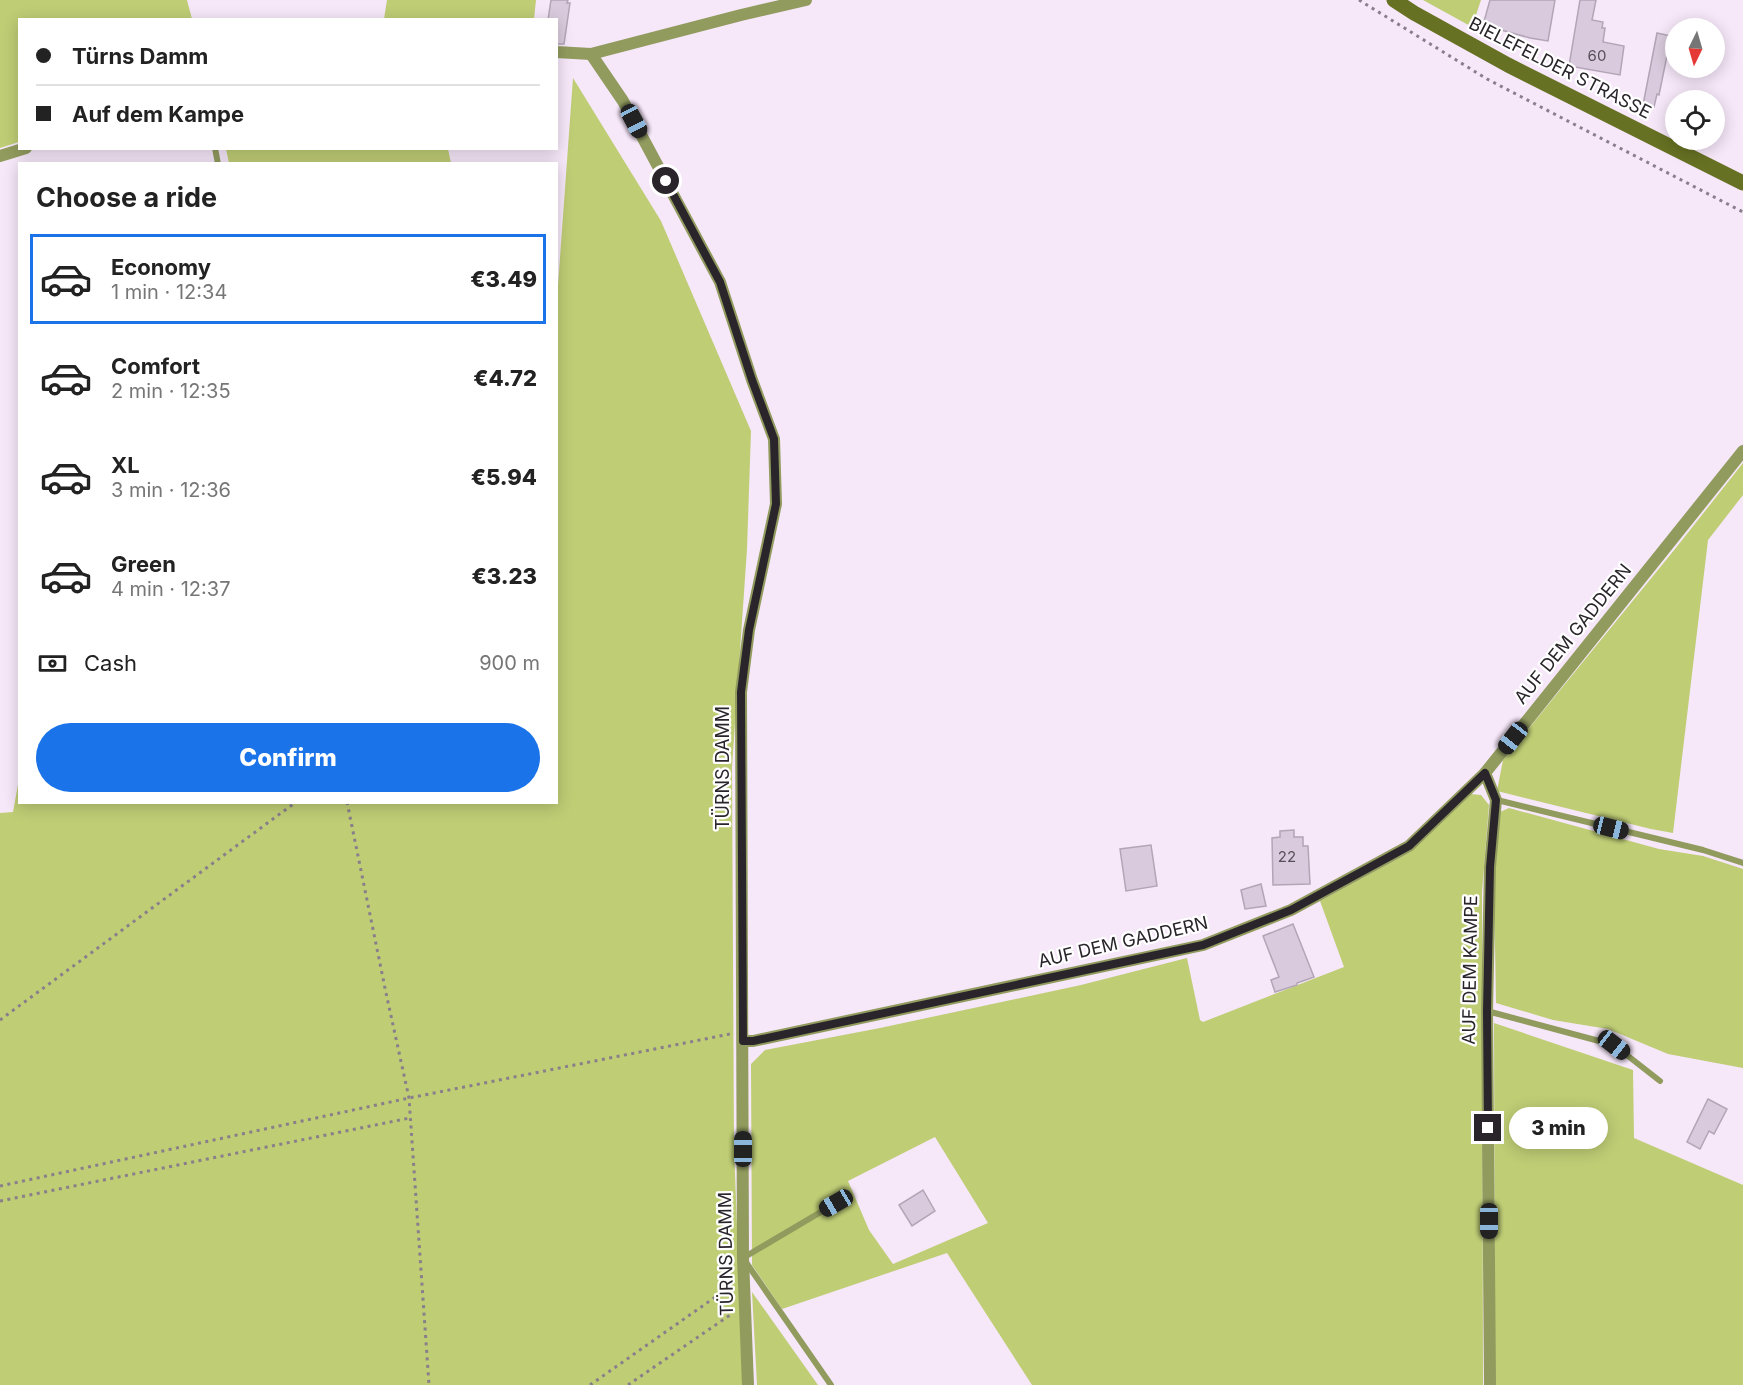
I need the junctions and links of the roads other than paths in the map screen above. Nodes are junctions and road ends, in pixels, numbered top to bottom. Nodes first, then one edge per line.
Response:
1 (806, 0) edge
2 (1395, 0) edge
3 (558, 52) edge
4 (591, 54) junction
5 (20, 150) edge
6 (0, 156) edge
7 (1743, 183) edge
8 (1743, 450) edge
9 (1485, 773) junction
10 (1496, 800) junction
11 (1743, 863) edge
12 (1487, 1011) junction
13 (743, 1036) junction
14 (1660, 1081) dead end
15 (836, 1203) dead end
16 (743, 1258) junction
17 (748, 1385) edge
18 (831, 1385) edge
19 (1490, 1385) edge

1 - 4 street
2 - 7 main road, BIELEFELDER STRASSE
3 - 4 street
4 - 13 street, TÜRNS DAMM
5 - 6 street
8 - 9 street, AUF DEM GADDERN
9 - 10 street, AUF DEM KAMPE
9 - 13 street, AUF DEM GADDERN
10 - 11 lane
10 - 12 street, AUF DEM KAMPE
12 - 14 lane
12 - 19 street, AUF DEM KAMPE
13 - 16 street, TÜRNS DAMM
15 - 16 lane
16 - 17 street, TÜRNS DAMM
16 - 18 lane

